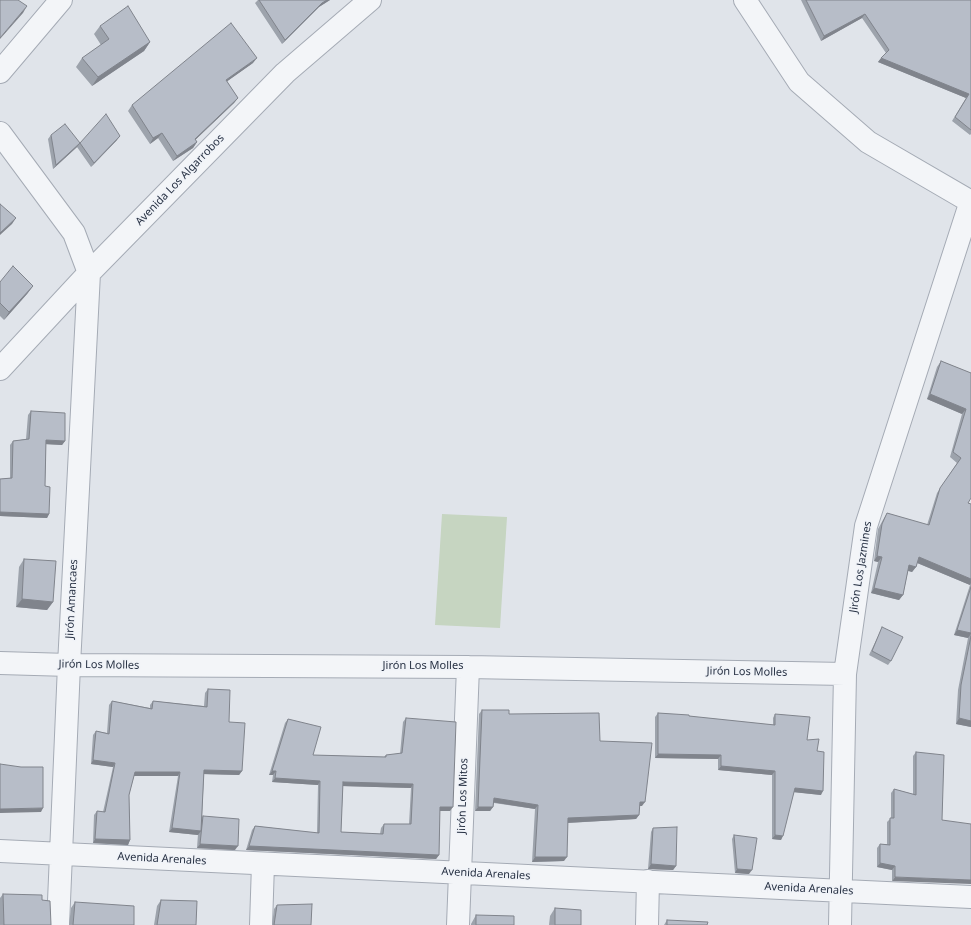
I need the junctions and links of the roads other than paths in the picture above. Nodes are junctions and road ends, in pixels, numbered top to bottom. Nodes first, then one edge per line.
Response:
1 (61, 0) edge
2 (370, 0) edge
3 (745, 0) edge
4 (0, 72) edge
5 (0, 133) edge
6 (971, 202) edge
7 (89, 273) junction
8 (0, 369) edge
9 (0, 663) edge
10 (69, 665) junction
11 (468, 667) junction
12 (845, 674) junction
13 (0, 851) edge
14 (62, 854) junction
15 (263, 864) junction
16 (460, 873) junction
17 (648, 882) junction
18 (840, 890) junction
19 (971, 896) edge
20 (58, 925) edge
21 (260, 925) edge
22 (458, 925) edge
23 (647, 925) edge
24 (840, 925) edge

1 - 4 street
2 - 7 street, Avenida Los Algarrobos
3 - 6 street
5 - 7 street
6 - 12 street, Jirón Los Jazmines
7 - 8 street, Avenida Los Algarrobos
7 - 10 street, Jirón Amancaes
9 - 10 street, Jirón Los Molles
10 - 11 street, Jirón Los Molles
10 - 14 street, Jirón Amancaes
11 - 12 street, Jirón Los Molles
11 - 16 street, Jirón Los Mitos
12 - 18 street, Jirón Los Jazmines
13 - 14 street, Avenida Arenales
14 - 15 street, Avenida Arenales
14 - 20 street, Jirón Amancaes
15 - 16 street, Avenida Arenales
15 - 21 street
16 - 17 street, Avenida Arenales
16 - 22 street, Jirón Los Mitos
17 - 18 street, Avenida Arenales
17 - 23 street
18 - 19 street, Avenida Arenales
18 - 24 street, Jirón Los Jazmines

